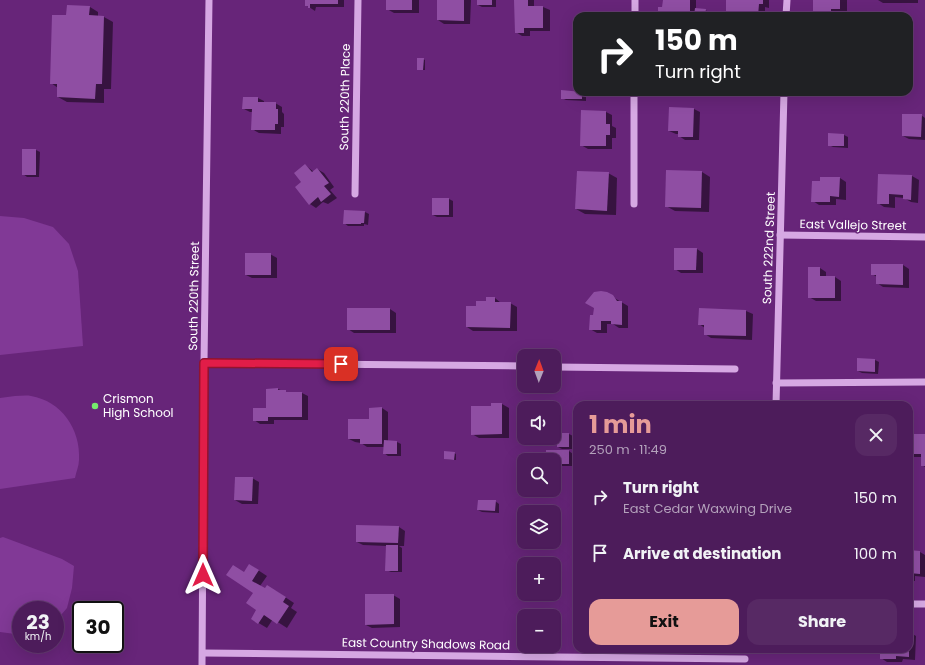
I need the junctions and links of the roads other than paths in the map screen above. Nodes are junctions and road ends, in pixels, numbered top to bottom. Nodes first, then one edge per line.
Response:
1 (209, 0) edge
2 (358, 0) edge
3 (635, 0) edge
4 (787, 0) edge
5 (635, 12) edge
6 (786, 12) edge
7 (634, 96) edge
8 (784, 96) edge
9 (355, 194) dead end
10 (634, 204) dead end
11 (780, 234) junction
12 (925, 237) edge
13 (204, 363) junction
14 (517, 366) edge
15 (561, 367) edge
16 (735, 369) dead end
17 (925, 382) edge
18 (776, 383) junction
19 (776, 401) edge
20 (913, 604) edge
21 (925, 604) edge
22 (203, 653) junction
23 (745, 659) dead end
24 (202, 665) edge

1 - 13 street, South 220th Street
2 - 9 street, South 220th Place
3 - 5 street
4 - 6 street
7 - 10 street
8 - 11 street, South 222nd Street
11 - 12 street, East Vallejo Street
11 - 18 street, South 222nd Street
13 - 14 street
13 - 22 street, South 220th Street
15 - 16 street
17 - 18 street
18 - 19 street, South 222nd Street
20 - 21 street
22 - 23 street, East Country Shadows Road
22 - 24 street, South 220th Street

